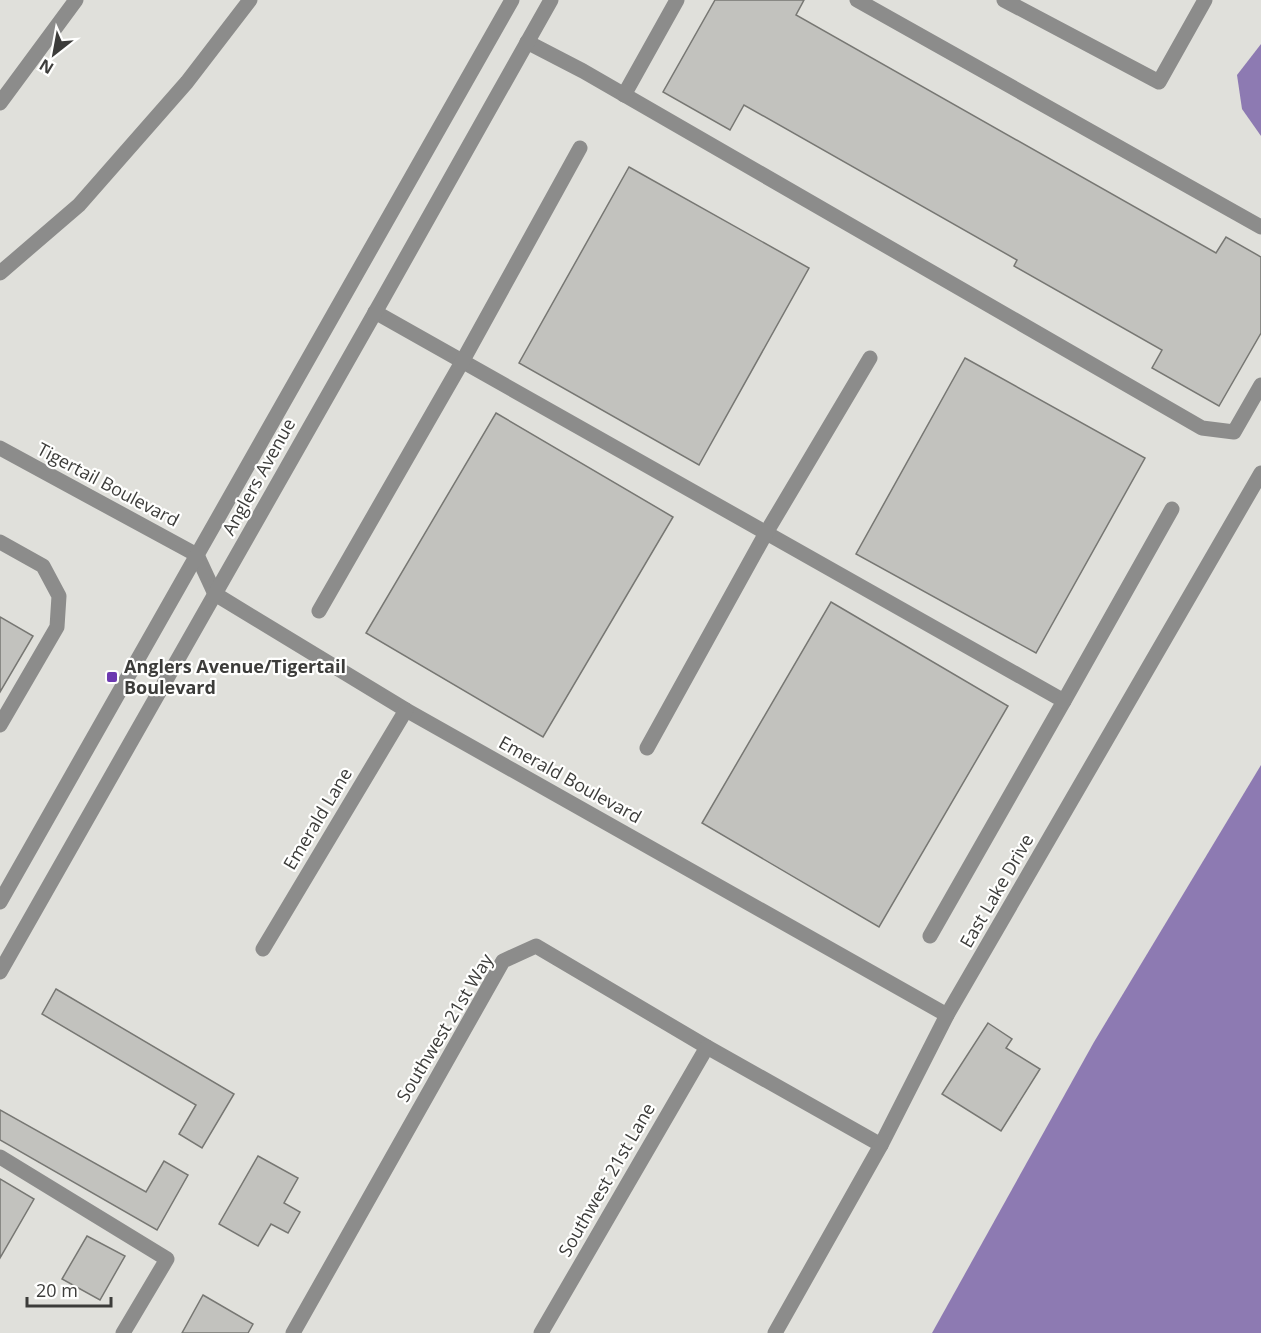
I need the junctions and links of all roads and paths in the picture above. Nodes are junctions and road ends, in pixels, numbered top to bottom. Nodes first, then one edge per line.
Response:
1 (76, 0) edge
2 (250, 0) edge
3 (512, 0) edge
4 (551, 0) edge
5 (677, 0) edge
6 (858, 0) edge
7 (1004, 0) edge
8 (1205, 0) edge
9 (527, 42) junction
10 (624, 95) junction
11 (0, 103) edge
12 (580, 147) dead end
13 (1261, 227) edge
14 (0, 273) edge
15 (375, 312) junction
16 (870, 358) dead end
17 (462, 362) junction
18 (1261, 385) edge
19 (0, 448) edge
20 (1261, 473) edge
21 (1172, 509) dead end
22 (766, 533) junction
23 (0, 542) edge
24 (197, 555) junction
25 (215, 594) junction
26 (319, 611) dead end
27 (1064, 701) junction
28 (406, 710) junction
29 (0, 725) edge
30 (647, 748) dead end
31 (0, 902) edge
32 (930, 936) dead end
33 (263, 949) dead end
34 (0, 972) edge
35 (947, 1015) junction
36 (707, 1047) junction
37 (881, 1145) junction
38 (0, 1157) edge
39 (123, 1333) edge
40 (293, 1333) edge
41 (541, 1333) edge
42 (775, 1333) edge

1 - 11 street
2 - 14 street
3 - 24 street, Anglers Avenue
4 - 9 street, Anglers Avenue
5 - 10 street
6 - 13 street
7 - 8 street
9 - 10 street
9 - 15 street, Anglers Avenue
10 - 18 street
12 - 17 street
15 - 17 street
15 - 25 street, Anglers Avenue
16 - 22 street
17 - 22 street
17 - 26 street
19 - 24 street, Tigertail Boulevard
20 - 35 street, East Lake Drive
21 - 27 street
22 - 27 street
22 - 30 street
23 - 29 street
24 - 25 street
24 - 31 street, Anglers Avenue
25 - 28 street, Emerald Boulevard
25 - 34 street, Anglers Avenue
27 - 32 street
28 - 33 street, Emerald Lane
28 - 35 street, Emerald Boulevard
35 - 37 street, East Lake Drive
36 - 37 street, Southwest 21st Way
36 - 40 street, Southwest 21st Way
36 - 41 street, Southwest 21st Lane
37 - 42 street, East Lake Drive
38 - 39 street

